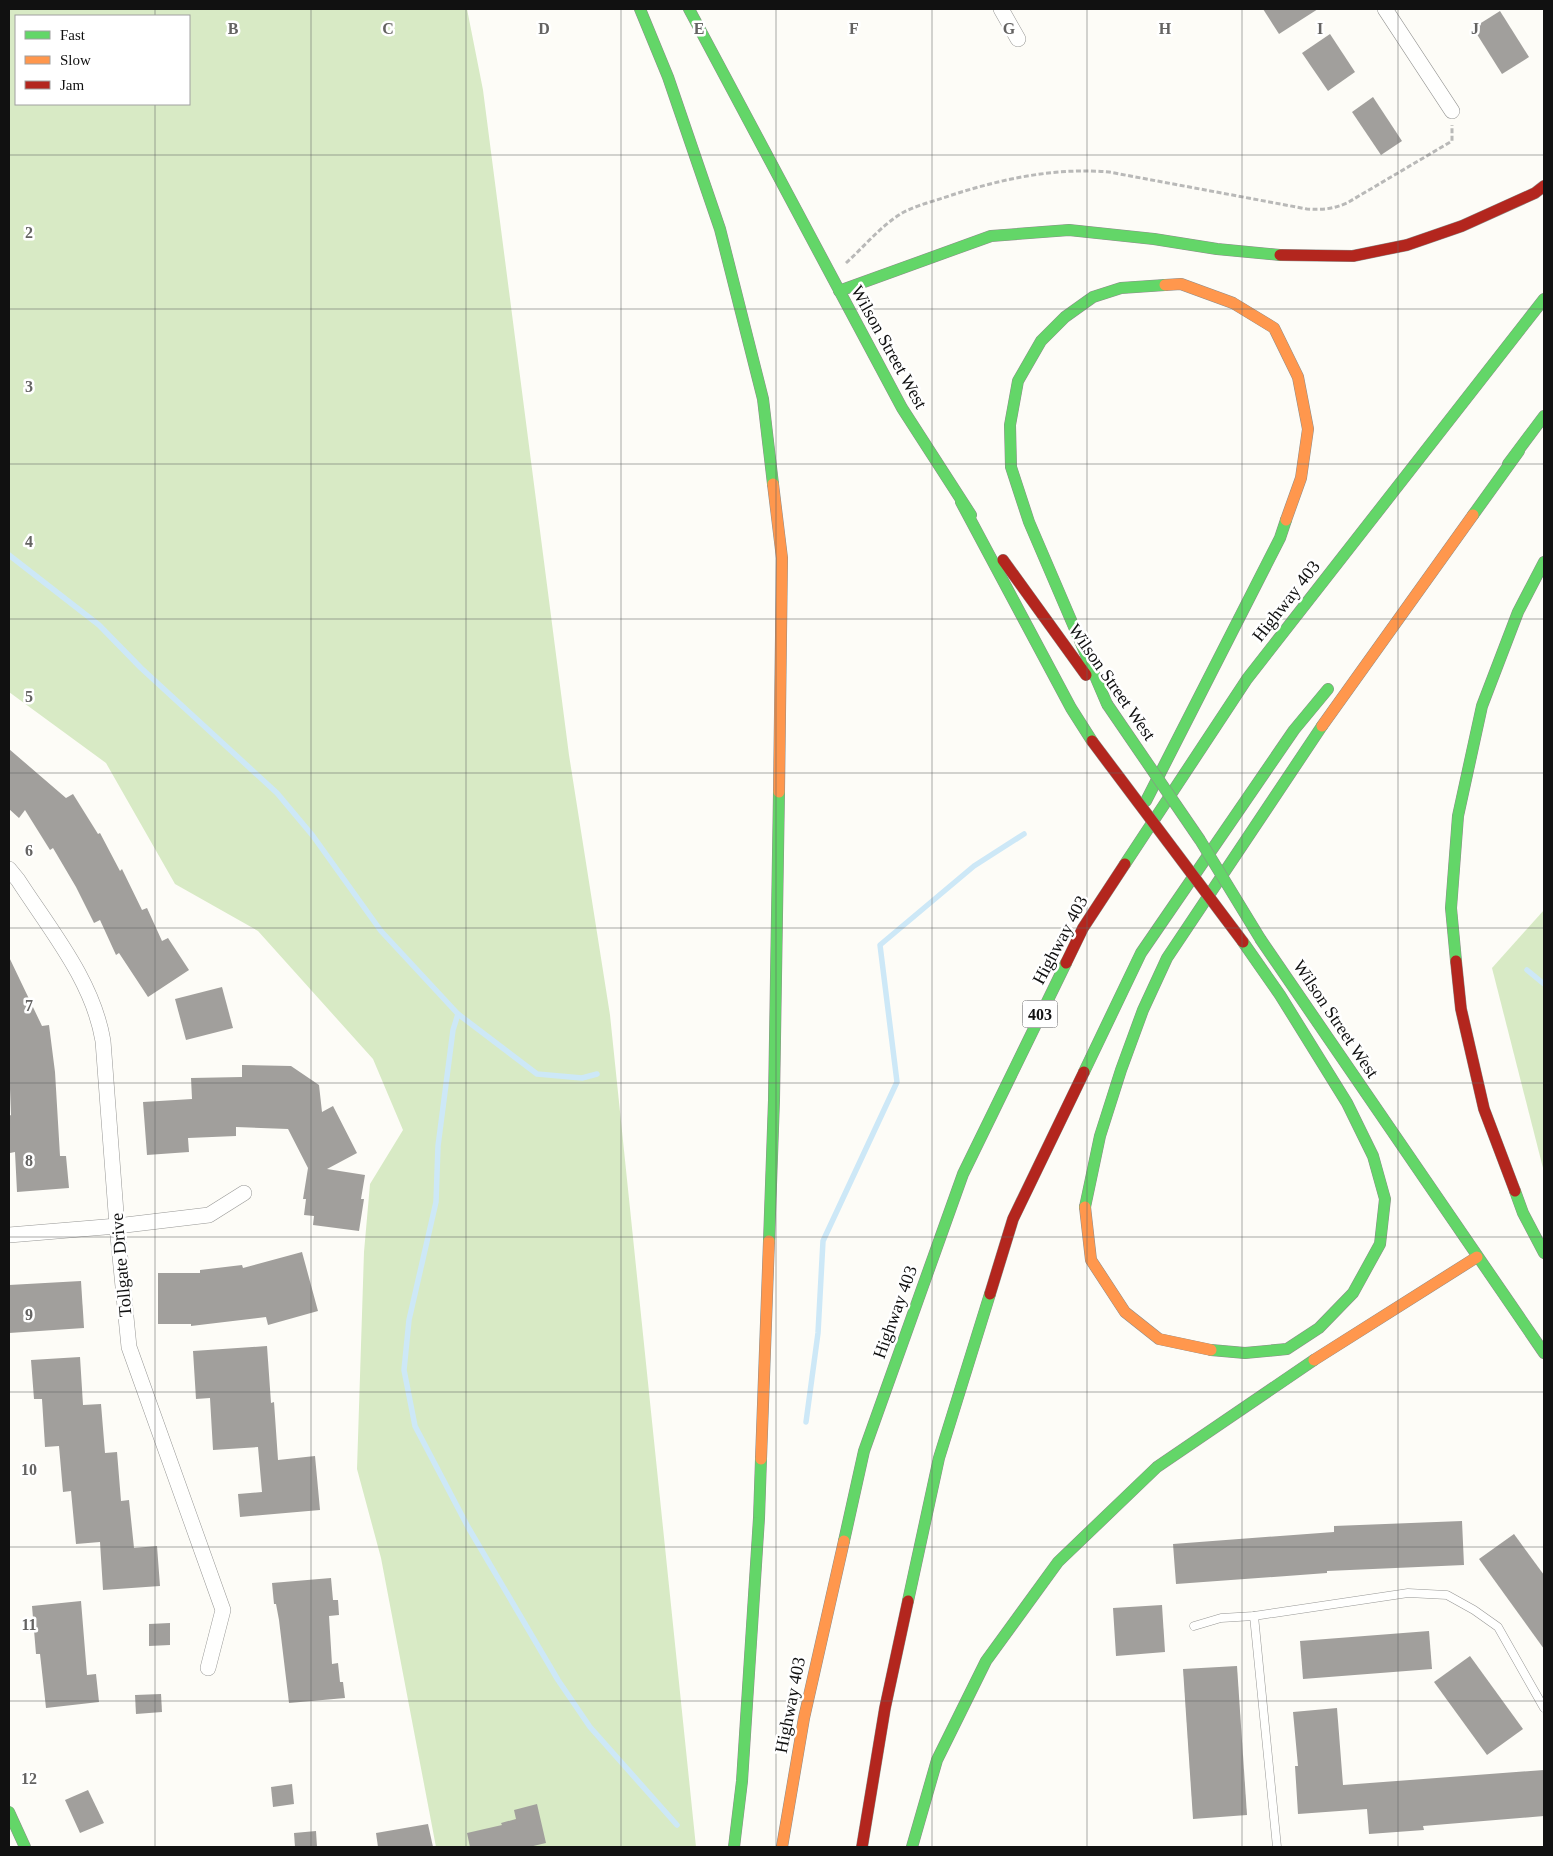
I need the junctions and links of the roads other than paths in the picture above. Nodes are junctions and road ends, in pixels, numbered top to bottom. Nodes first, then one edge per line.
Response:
1 (640, 9) edge
2 (688, 9) edge
3 (1000, 9) edge
4 (1385, 9) edge
5 (1018, 39) dead end
6 (1452, 111) road end
7 (1544, 186) edge
8 (839, 291) junction
9 (1544, 299) edge
10 (1544, 416) edge
11 (1519, 451) junction
12 (961, 502) junction
13 (1544, 562) edge
14 (1388, 614) dead end
15 (1338, 676) dead end
16 (1108, 704) junction
17 (1135, 823) dead end
18 (1126, 840) dead end
19 (9, 869) edge
20 (1083, 928) junction
21 (244, 1193) dead end
22 (117, 1226) junction
23 (9, 1235) edge
24 (1544, 1253) edge
25 (1477, 1256) junction
26 (1544, 1353) edge
27 (1254, 1616) junction
28 (1194, 1626) dead end
29 (208, 1668) dead end
30 (1544, 1708) edge
31 (9, 1812) edge
32 (25, 1847) edge
33 (734, 1847) edge
34 (782, 1847) edge
35 (862, 1847) edge
36 (912, 1847) edge
37 (1277, 1847) edge

1 - 33 main road
2 - 8 main road, Wilson Street West
3 - 5 street
4 - 6 street
7 - 8 main road
8 - 12 main road, Wilson Street West
9 - 20 main road, Highway 403 / 403
10 - 11 main road
11 - 12 main road, bridge
11 - 14 main road
12 - 16 main road, Wilson Street West
13 - 24 main road
15 - 35 main road
16 - 17 main road
16 - 25 main road, Wilson Street West, bridge
18 - 20 main road
19 - 22 street, Tollgate Drive
20 - 34 main road, Highway 403 / 403
21 - 22 street
22 - 23 street
22 - 29 street, Tollgate Drive
25 - 26 main road, Wilson Street West
25 - 36 main road
27 - 28 lane
27 - 30 lane
27 - 37 lane
31 - 32 main road

